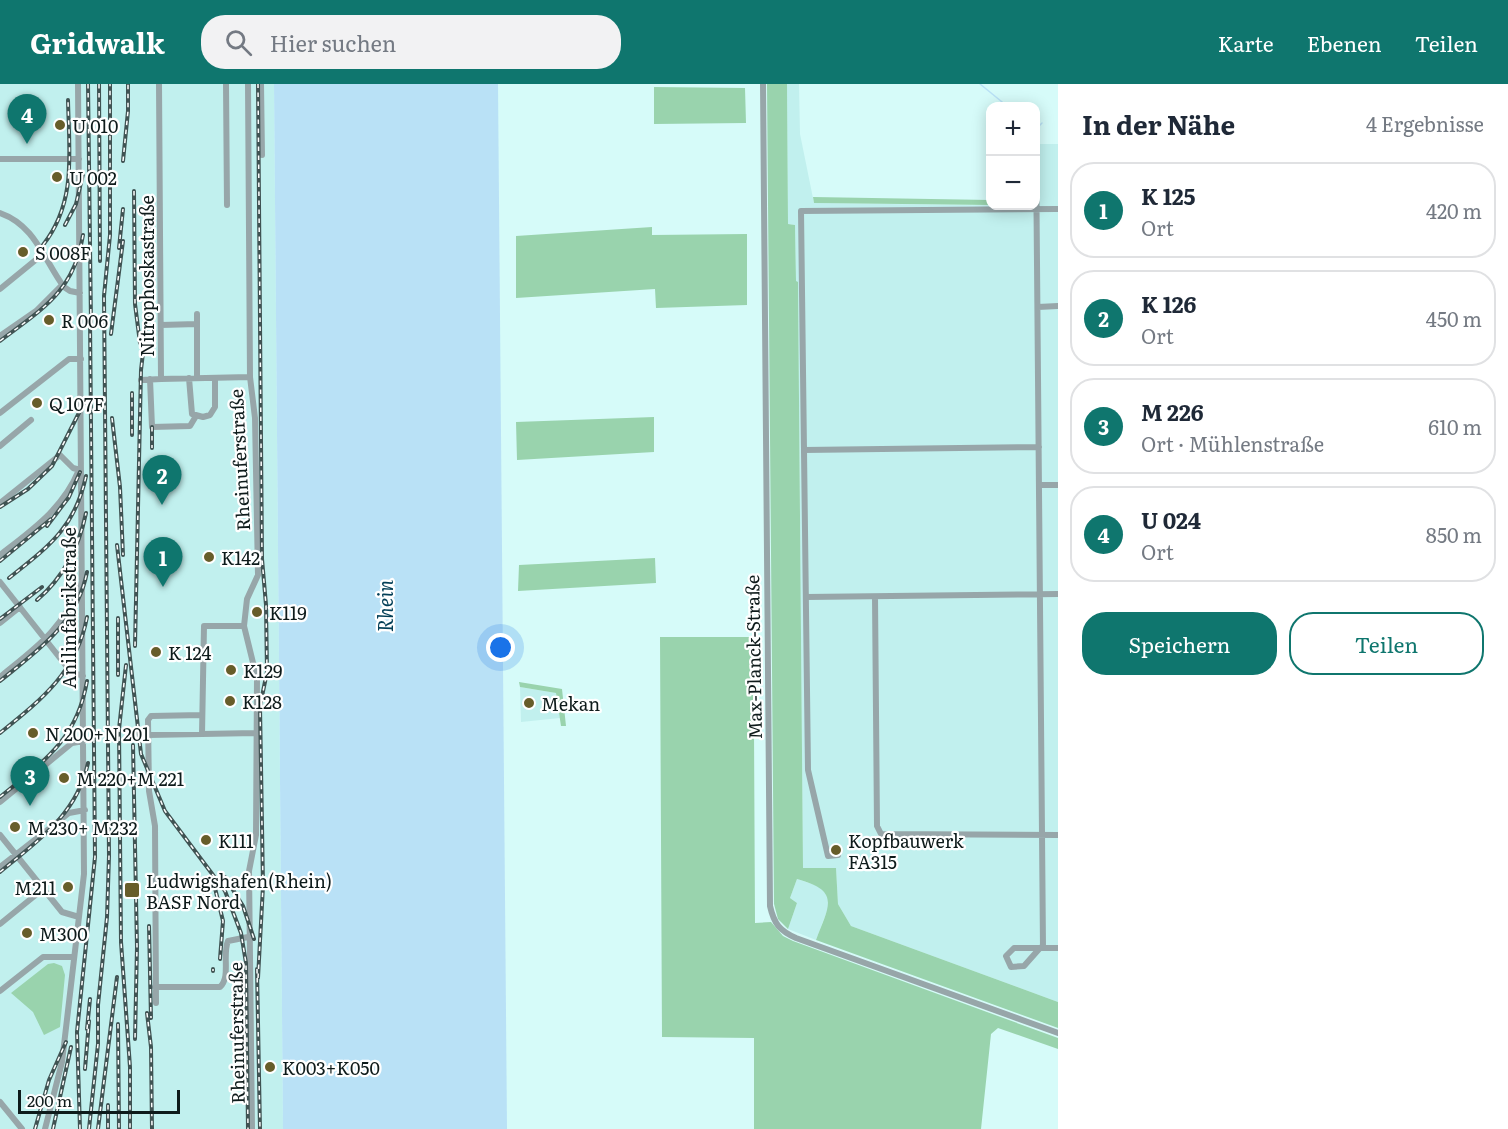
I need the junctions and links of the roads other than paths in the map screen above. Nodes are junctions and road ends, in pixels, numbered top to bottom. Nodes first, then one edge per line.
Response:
1 (78, 84) edge
2 (159, 84) edge
3 (226, 84) edge
4 (248, 84) edge
5 (261, 84) edge
6 (763, 84) edge
7 (262, 154) dead end
8 (0, 159) edge
9 (79, 159) junction
10 (227, 205) dead end
11 (986, 209) edge
12 (1040, 209) edge
13 (1058, 209) edge
14 (1037, 210) edge
15 (0, 213) edge
16 (44, 254) junction
17 (62, 285) junction
18 (0, 289) edge
19 (80, 293) junction
20 (1058, 306) edge
21 (1038, 307) junction
22 (197, 314) dead end
23 (197, 324) junction
24 (161, 325) junction
25 (0, 336) edge
26 (81, 359) junction
27 (250, 377) junction
28 (189, 378) junction
29 (198, 378) junction
30 (215, 378) junction
31 (150, 379) junction
32 (161, 379) junction
33 (141, 380) dead end
34 (0, 413) edge
35 (196, 416) junction
36 (31, 420) dead end
37 (0, 446) edge
38 (1039, 447) junction
39 (804, 450) junction
40 (80, 470) junction
41 (1039, 485) junction
42 (1058, 485) edge
43 (0, 503) edge
44 (0, 555) edge
45 (82, 580) junction
46 (0, 582) edge
47 (1058, 594) edge
48 (1040, 595) junction
49 (806, 597) junction
50 (875, 597) junction
51 (20, 607) junction
52 (0, 623) edge
53 (244, 626) junction
54 (46, 640) junction
55 (83, 676) junction
56 (0, 677) edge
57 (202, 715) junction
58 (256, 733) junction
59 (202, 734) junction
60 (148, 735) junction
61 (84, 741) junction
62 (0, 802) edge
63 (85, 810) junction
64 (0, 835) edge
65 (1042, 835) junction
66 (1058, 835) edge
67 (16, 855) junction
68 (838, 855) dead end
69 (0, 867) edge
70 (43, 889) junction
71 (79, 917) junction
72 (0, 924) edge
73 (248, 937) junction
74 (1042, 948) junction
75 (1058, 948) edge
76 (73, 957) junction
77 (155, 987) junction
78 (0, 991) edge
79 (156, 1003) dead end
80 (1058, 1033) edge
81 (0, 1102) edge
82 (22, 1129) edge
83 (45, 1129) edge
84 (252, 1129) edge

1 - 9 street, Anilinfabrikstraße
2 - 24 street, Nitrophoskastraße
3 - 10 street
4 - 27 street, Rheinuferstraße
5 - 7 street
6 - 80 street, Max-Planck-Straße
8 - 9 street
9 - 19 street, Anilinfabrikstraße
11 - 39 street
12 - 13 street
14 - 21 street
15 - 16 street
16 - 17 street
16 - 18 street
17 - 19 street
17 - 25 street
19 - 26 street, Anilinfabrikstraße
20 - 21 street
21 - 38 street
22 - 23 street
23 - 24 street
23 - 29 street
24 - 32 street, Nitrophoskastraße
26 - 34 street
26 - 40 street, Anilinfabrikstraße
27 - 30 street, Nitrophoskastraße
27 - 53 street, Rheinuferstraße
28 - 29 street, Nitrophoskastraße
28 - 32 street, Nitrophoskastraße
28 - 35 street
29 - 30 street, Nitrophoskastraße
30 - 35 street
31 - 32 street
31 - 33 street
31 - 35 street
36 - 37 street
38 - 39 street
38 - 41 street
39 - 49 street
40 - 43 street
40 - 44 street
40 - 45 street, Anilinfabrikstraße
41 - 42 street
41 - 48 street
45 - 54 street
45 - 55 street, Anilinfabrikstraße
46 - 51 street
47 - 48 street
48 - 50 street
48 - 65 street
49 - 50 street
49 - 68 street
50 - 65 street
51 - 52 street
51 - 54 street
53 - 57 street
53 - 58 street, Rheinuferstraße
54 - 55 street
54 - 56 street
55 - 61 street, Anilinfabrikstraße
57 - 59 street
57 - 60 street
58 - 59 street
58 - 73 street, Rheinuferstraße
59 - 60 street
60 - 77 street
61 - 62 street
61 - 63 street, Anilinfabrikstraße
63 - 67 street
63 - 71 street, Anilinfabrikstraße
64 - 67 street
65 - 66 street
65 - 74 street
67 - 69 street
67 - 70 street
70 - 71 street
70 - 72 street
71 - 76 street, Anilinfabrikstraße
73 - 77 street, Rheinuferstraße
73 - 84 street, Rheinuferstraße
74 - 74 street
74 - 75 street
76 - 78 street
76 - 83 street, Anilinfabrikstraße
77 - 79 street
81 - 82 street

